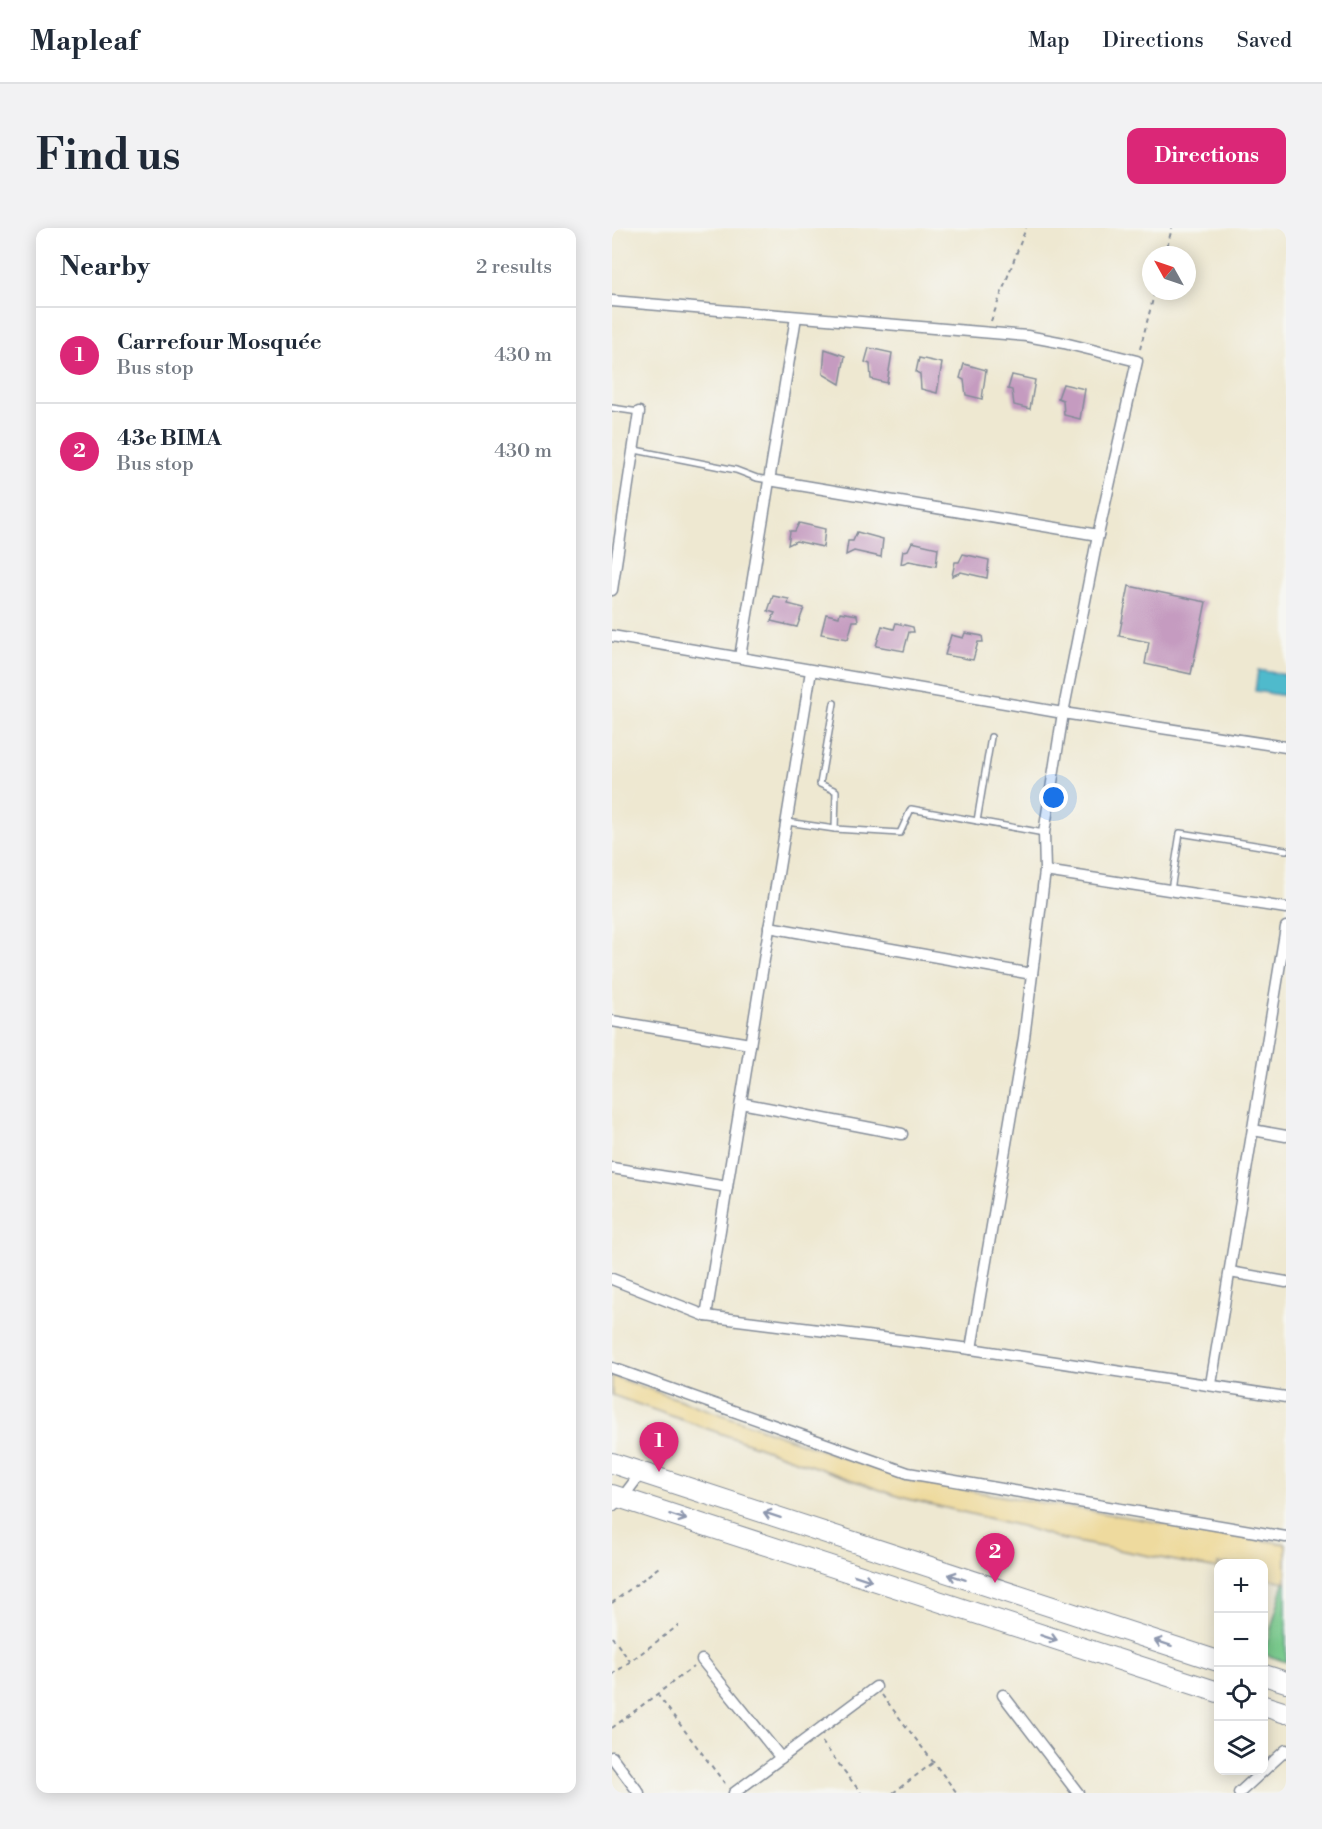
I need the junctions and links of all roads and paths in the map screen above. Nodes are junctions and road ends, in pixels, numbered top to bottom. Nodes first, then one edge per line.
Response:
1 (1026, 228) edge
2 (1172, 228) edge
3 (1167, 246) edge
4 (1153, 300) edge
5 (612, 301) edge
6 (796, 317) junction
7 (987, 332) junction
8 (1137, 361) junction
9 (612, 408) edge
10 (639, 412) joint
11 (634, 450) junction
12 (769, 480) junction
13 (1098, 535) junction
14 (612, 590) edge
15 (612, 636) edge
16 (740, 657) junction
17 (811, 671) junction
18 (834, 703) dead end
19 (1063, 713) junction
20 (991, 737) dead end
21 (1286, 747) edge
22 (977, 821) junction
23 (787, 822) junction
24 (835, 829) junction
25 (1044, 833) junction
26 (1286, 850) edge
27 (1045, 871) junction
28 (1171, 890) junction
29 (1286, 908) edge
30 (769, 927) junction
31 (1286, 927) edge
32 (1032, 974) junction
33 (612, 1021) edge
34 (750, 1044) junction
35 (741, 1103) junction
36 (1253, 1130) junction
37 (902, 1134) dead end
38 (1286, 1136) edge
39 (612, 1168) edge
40 (727, 1187) junction
41 (1230, 1272) junction
42 (612, 1279) edge
43 (1286, 1282) edge
44 (706, 1316) junction
45 (971, 1349) junction
46 (612, 1368) edge
47 (1211, 1384) junction
48 (1286, 1396) edge
49 (612, 1463) edge
50 (641, 1473) junction
51 (615, 1500) edge
52 (1286, 1537) edge
53 (659, 1567) dead end
54 (612, 1603) edge
55 (679, 1625) dead end
56 (612, 1637) edge
57 (702, 1660) joint
58 (1214, 1660) edge
59 (631, 1661) junction
60 (612, 1675) edge
61 (1268, 1677) edge
62 (1286, 1682) edge
63 (876, 1687) joint
64 (1214, 1691) edge
65 (657, 1694) junction
66 (1003, 1695) dead end
67 (1268, 1708) edge
68 (1286, 1713) edge
69 (612, 1728) edge
70 (815, 1733) junction
71 (1286, 1750) edge
72 (612, 1757) edge
73 (781, 1758) junction
74 (934, 1762) junction
75 (860, 1792) edge
76 (639, 1793) edge
77 (733, 1793) edge
78 (893, 1793) edge
79 (957, 1793) edge
80 (1078, 1793) edge
81 (1239, 1793) edge

1 - 7 path
2 - 3 path
4 - 8 path
5 - 6 street
6 - 7 street
6 - 12 street
7 - 8 street
8 - 13 street
9 - 10 lane
10 - 11 street
11 - 12 lane
11 - 14 street
12 - 13 street
12 - 16 street
13 - 19 street
15 - 16 street
16 - 17 street
17 - 19 street
17 - 23 street
18 - 24 lane
19 - 21 street
19 - 25 street
20 - 22 lane
22 - 24 lane
22 - 25 lane
23 - 24 lane
23 - 30 street
25 - 27 street
26 - 28 lane
27 - 28 street
27 - 32 street
28 - 29 street
30 - 32 street
30 - 34 street
31 - 36 street
32 - 45 street
33 - 34 street
34 - 35 street
35 - 37 street
35 - 40 street
36 - 38 street
36 - 41 street
39 - 40 street
40 - 44 street
41 - 43 street
41 - 47 street
42 - 44 street
44 - 45 street
45 - 47 street
46 - 52 street
47 - 48 street
49 - 50 highway
50 - 51 street
58 -> 50 highway
51 -> 64 highway
53 - 54 path
55 - 59 path
56 - 59 path
57 - 65 path
57 - 73 street
59 - 60 path
61 - 62 highway
63 - 70 street
63 - 74 path
65 - 69 path
65 - 77 path
66 - 80 street
67 - 68 highway
70 - 73 street
70 - 75 path
71 - 81 street
72 - 76 street
73 - 77 street
74 - 78 path
74 - 79 path

